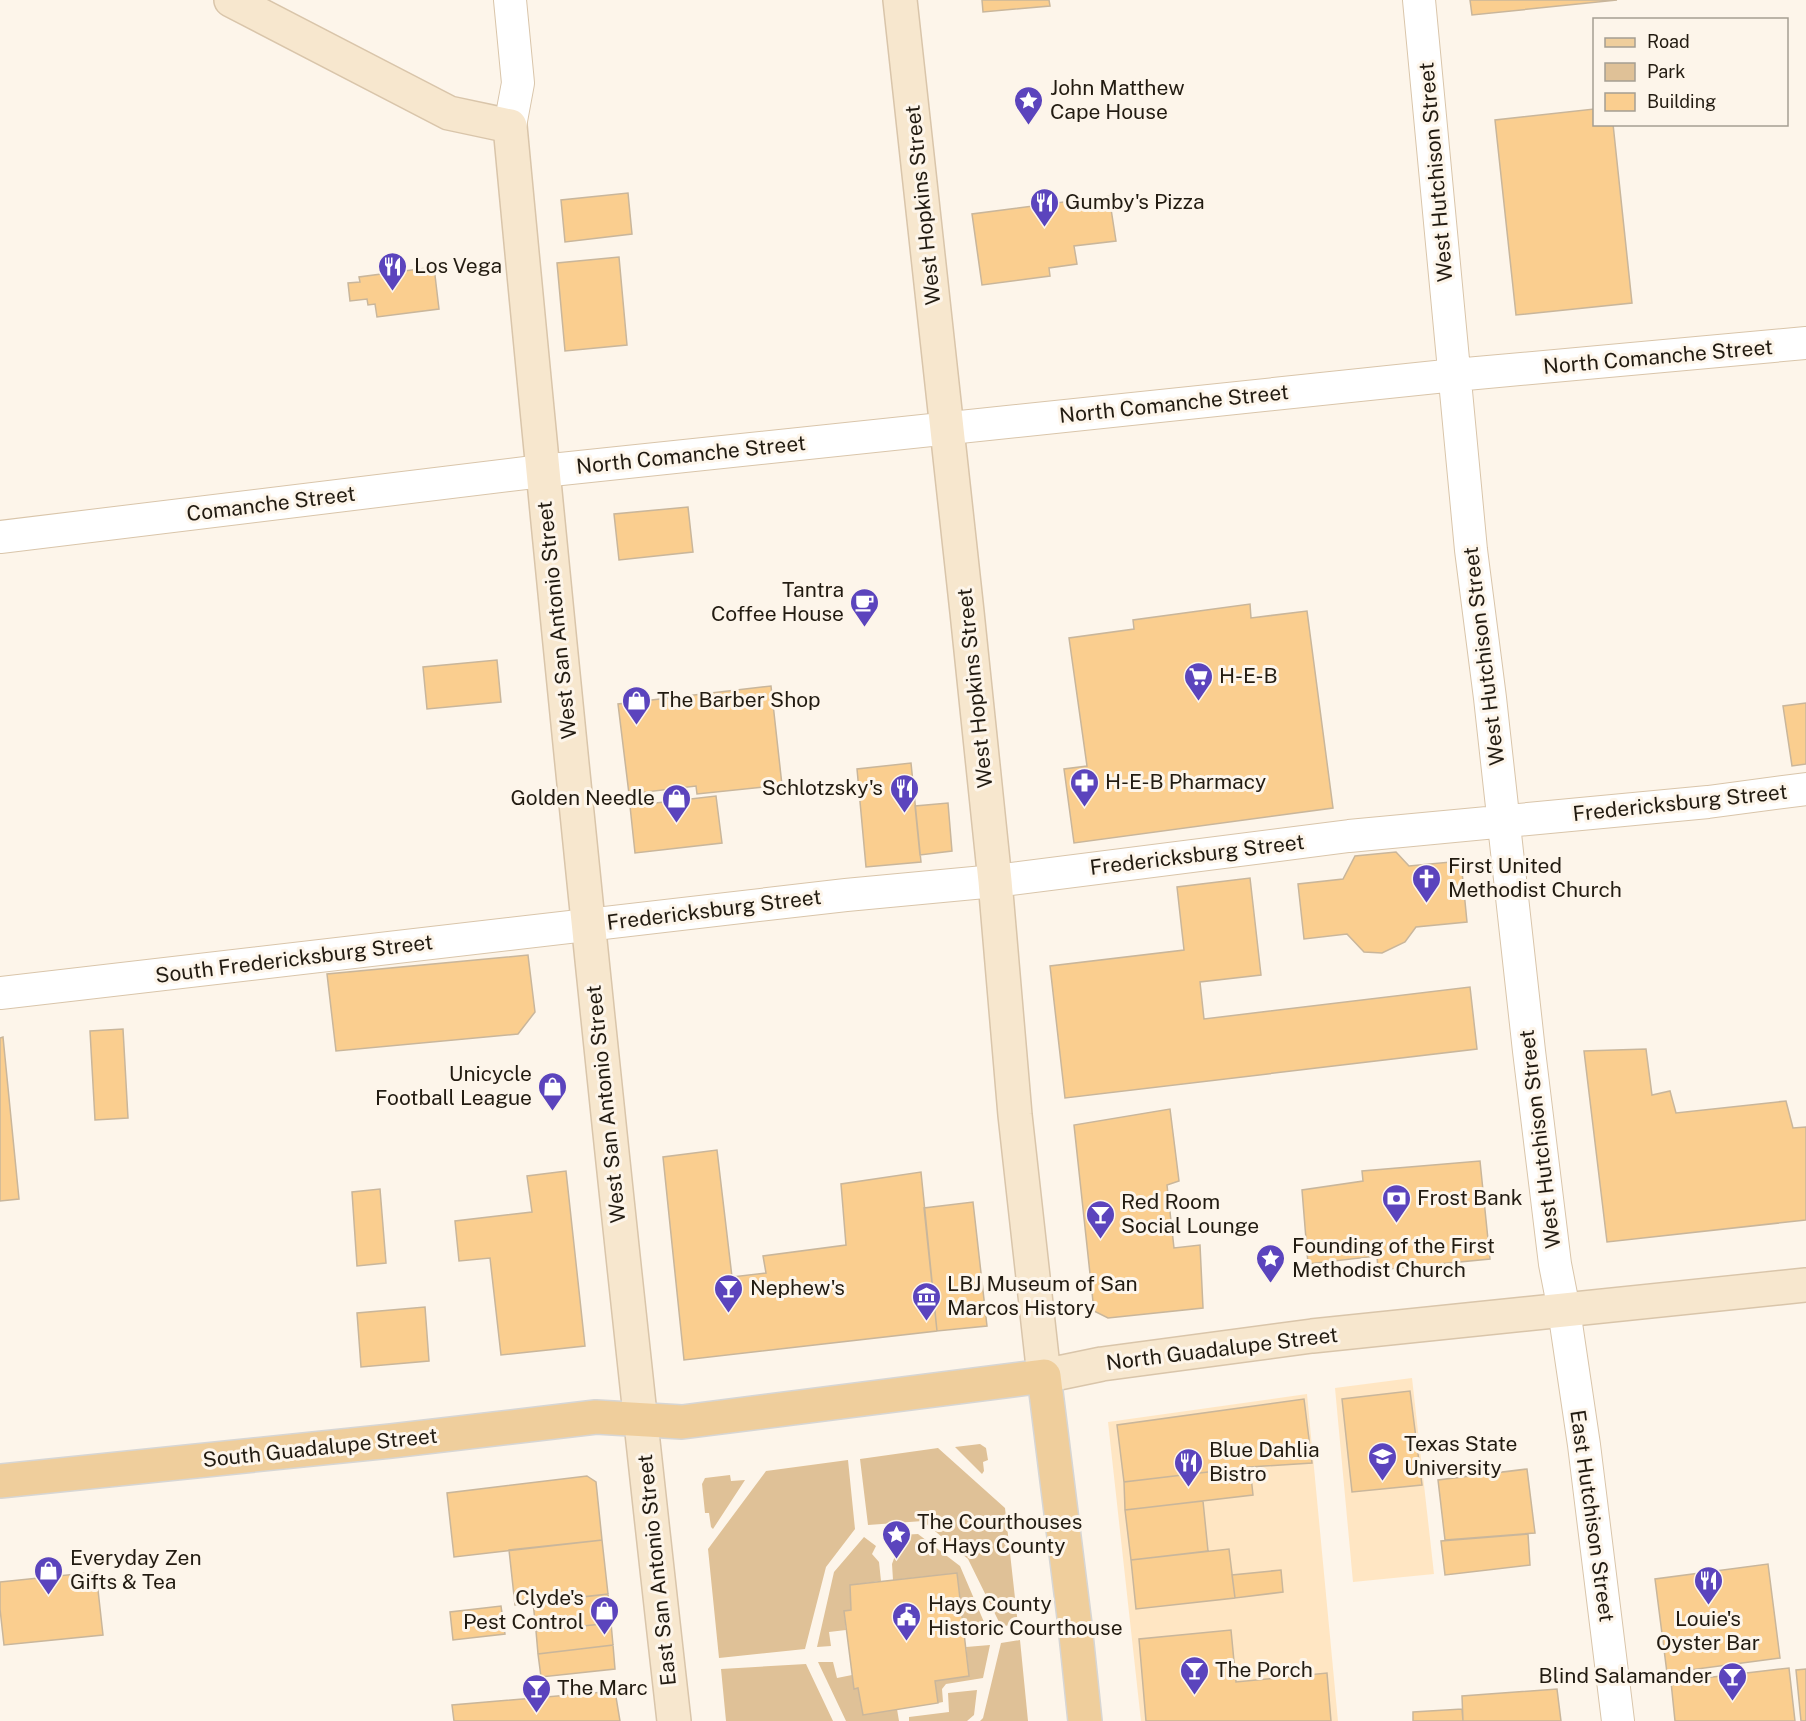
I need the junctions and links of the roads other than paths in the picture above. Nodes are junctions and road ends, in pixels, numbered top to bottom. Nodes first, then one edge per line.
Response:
1 (231, 0) edge
2 (510, 0) edge
3 (900, 0) edge
4 (1419, 0) edge
5 (510, 126) junction
6 (1806, 343) edge
7 (1455, 375) junction
8 (948, 428) junction
9 (542, 471) junction
10 (0, 537) edge
11 (1806, 789) edge
12 (1503, 822) junction
13 (995, 880) junction
14 (588, 925) junction
15 (0, 993) edge
16 (1806, 1285) edge
17 (1564, 1310) junction
18 (1044, 1376) junction
19 (640, 1420) junction
20 (0, 1481) edge
21 (674, 1721) edge
22 (1085, 1721) edge
23 (1618, 1721) edge

1 - 5 main road
2 - 5 street
3 - 8 main road, West Hopkins Street
4 - 7 street, West Hutchison Street
5 - 9 main road, West San Antonio Street
6 - 7 street, North Comanche Street
7 - 8 street, North Comanche Street
7 - 12 street, West Hutchison Street
8 - 9 street, North Comanche Street
8 - 13 main road, West Hopkins Street
9 - 10 street, Comanche Street
9 - 14 main road, West San Antonio Street
11 - 12 street, Fredericksburg Street
12 - 13 street, Fredericksburg Street
12 - 17 street, West Hutchison Street
13 - 14 street, Fredericksburg Street
13 - 18 main road, West Hopkins Street
14 - 15 street, South Fredericksburg Street
14 - 19 main road, West San Antonio Street
16 - 17 main road, North Guadalupe Street
17 - 18 main road, North Guadalupe Street
17 - 23 street, East Hutchison Street
18 - 19 main road, North Guadalupe Street
18 - 22 main road
19 - 20 main road, South Guadalupe Street
19 - 21 main road, East San Antonio Street

